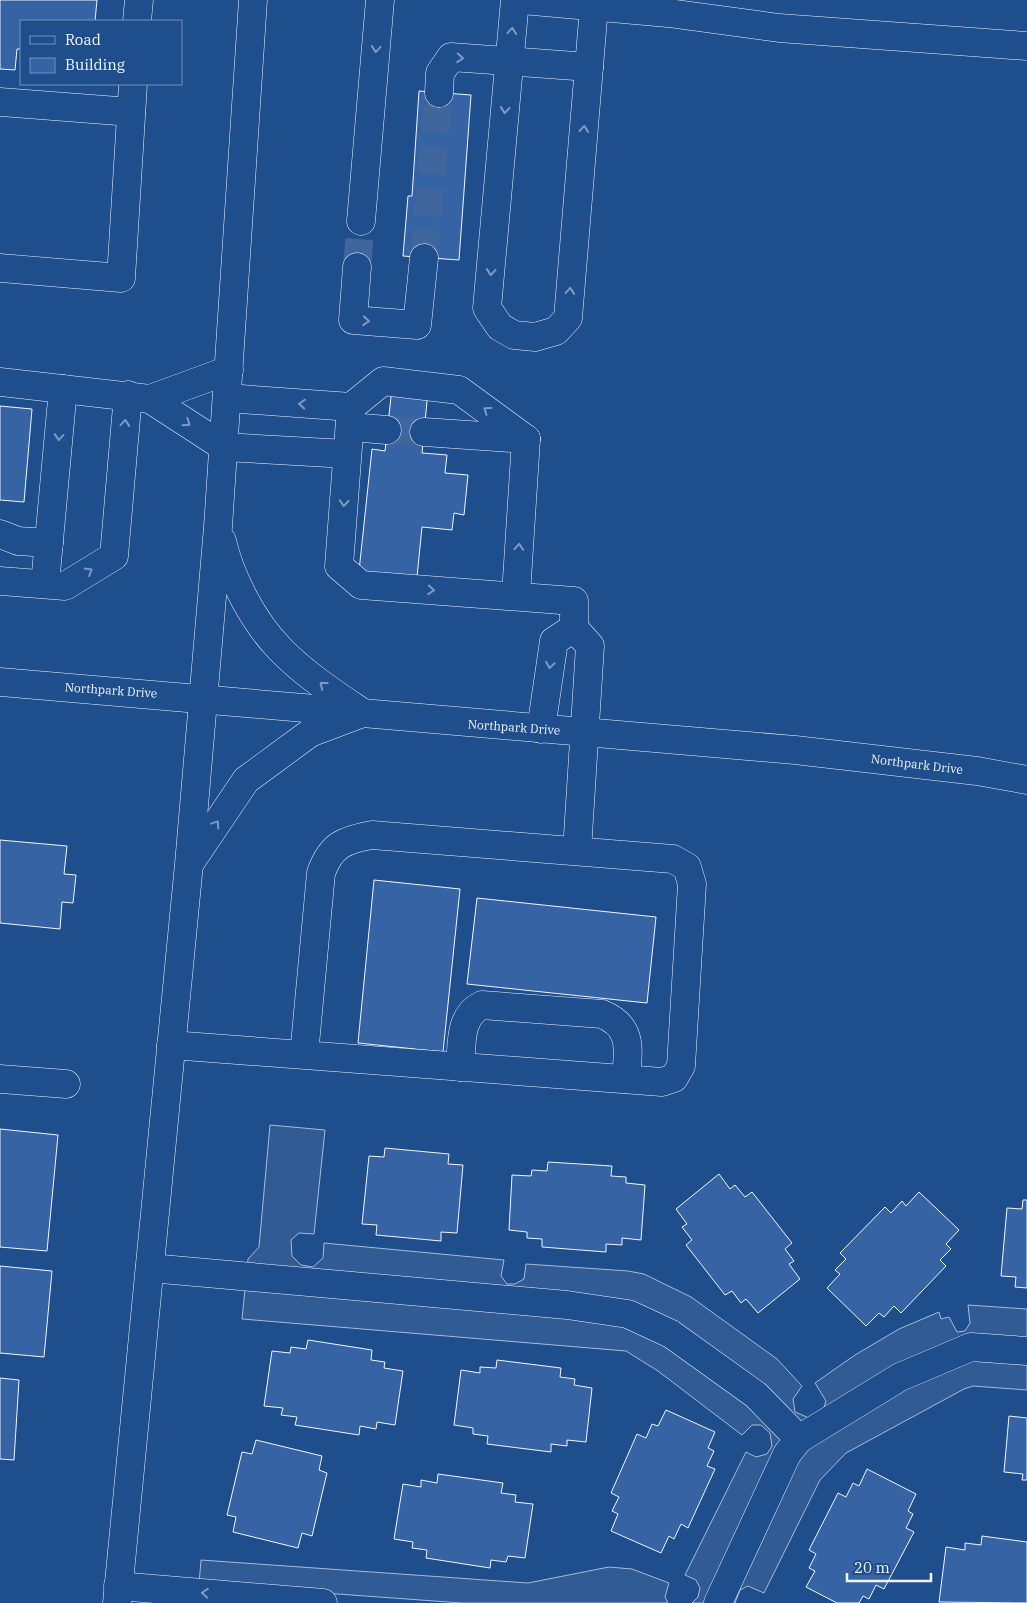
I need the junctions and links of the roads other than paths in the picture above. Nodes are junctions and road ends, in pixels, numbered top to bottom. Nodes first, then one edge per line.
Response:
1 (138, 0) edge
2 (253, 0) edge
3 (380, 0) edge
4 (515, 0) edge
5 (537, 1) edge
6 (594, 7) junction
7 (137, 20) edge
8 (1027, 46) edge
9 (510, 62) junction
10 (589, 67) junction
11 (133, 85) edge
12 (438, 93) tunnel mouth
13 (0, 102) edge
14 (132, 112) junction
15 (361, 221) tunnel mouth
16 (424, 258) tunnel mouth
17 (357, 267) tunnel mouth
18 (0, 268) edge
19 (228, 370) junction
20 (0, 382) edge
21 (63, 389) junction
22 (139, 397) junction
23 (227, 398) junction
24 (350, 417) junction
25 (387, 430) tunnel mouth
26 (424, 432) tunnel mouth
27 (526, 440) junction
28 (224, 447) junction
29 (347, 454) junction
30 (218, 527) junction
31 (4, 539) edge
32 (49, 543) junction
33 (0, 581) edge
34 (45, 584) junction
35 (516, 595) junction
36 (574, 628) junction
37 (0, 682) edge
38 (203, 698) junction
39 (363, 713) junction
40 (541, 729) junction
41 (585, 732) junction
42 (1027, 780) edge
43 (577, 851) junction
44 (189, 864) junction
45 (171, 1044) junction
46 (304, 1055) junction
47 (460, 1067) junction
48 (0, 1078) edge
49 (626, 1079) junction
50 (66, 1084) dead end
51 (150, 1268) junction
52 (1027, 1351) edge
53 (799, 1440) junction
54 (118, 1595) edge
55 (323, 1603) edge
56 (718, 1603) edge

1 - 7 main road
2 - 19 main road
3 -> 15 main road
9 -> 4 main road
5 - 6 main road
6 - 8 main road
6 - 10 main road
9 - 10 main road
9 -> 10 main road
12 -> 9 main road
11 - 14 main road
13 - 14 main road
14 - 18 main road
17 -> 16 main road
19 - 22 main road
19 - 23 main road
20 - 21 main road
21 - 22 main road
21 -> 32 main road
22 -> 28 main road
34 -> 22 main road
24 -> 23 main road
23 - 28 main road
24 - 25 main road
27 -> 24 main road
24 - 29 main road
26 - 27 main road
35 -> 27 main road
28 - 29 main road
28 - 30 main road
29 -> 35 main road
30 - 38 main road
39 -> 30 main road
31 - 32 main road
32 - 34 main road
33 - 34 main road
35 - 36 main road
36 -> 40 main road
36 - 41 main road
37 - 38 main road, Northpark Drive
38 - 39 main road, Northpark Drive
38 - 44 main road
39 - 40 main road, Northpark Drive
44 -> 39 main road
40 - 41 main road, Northpark Drive
41 - 42 main road, Northpark Drive
41 - 43 main road
43 - 46 main road
43 - 49 main road
44 - 45 main road
45 - 46 main road
45 - 51 main road
46 - 47 main road
47 - 49 main road
47 - 49 main road
48 - 50 main road
51 - 53 main road
51 - 54 main road
52 - 53 main road
53 - 56 main road
55 -> 54 main road

